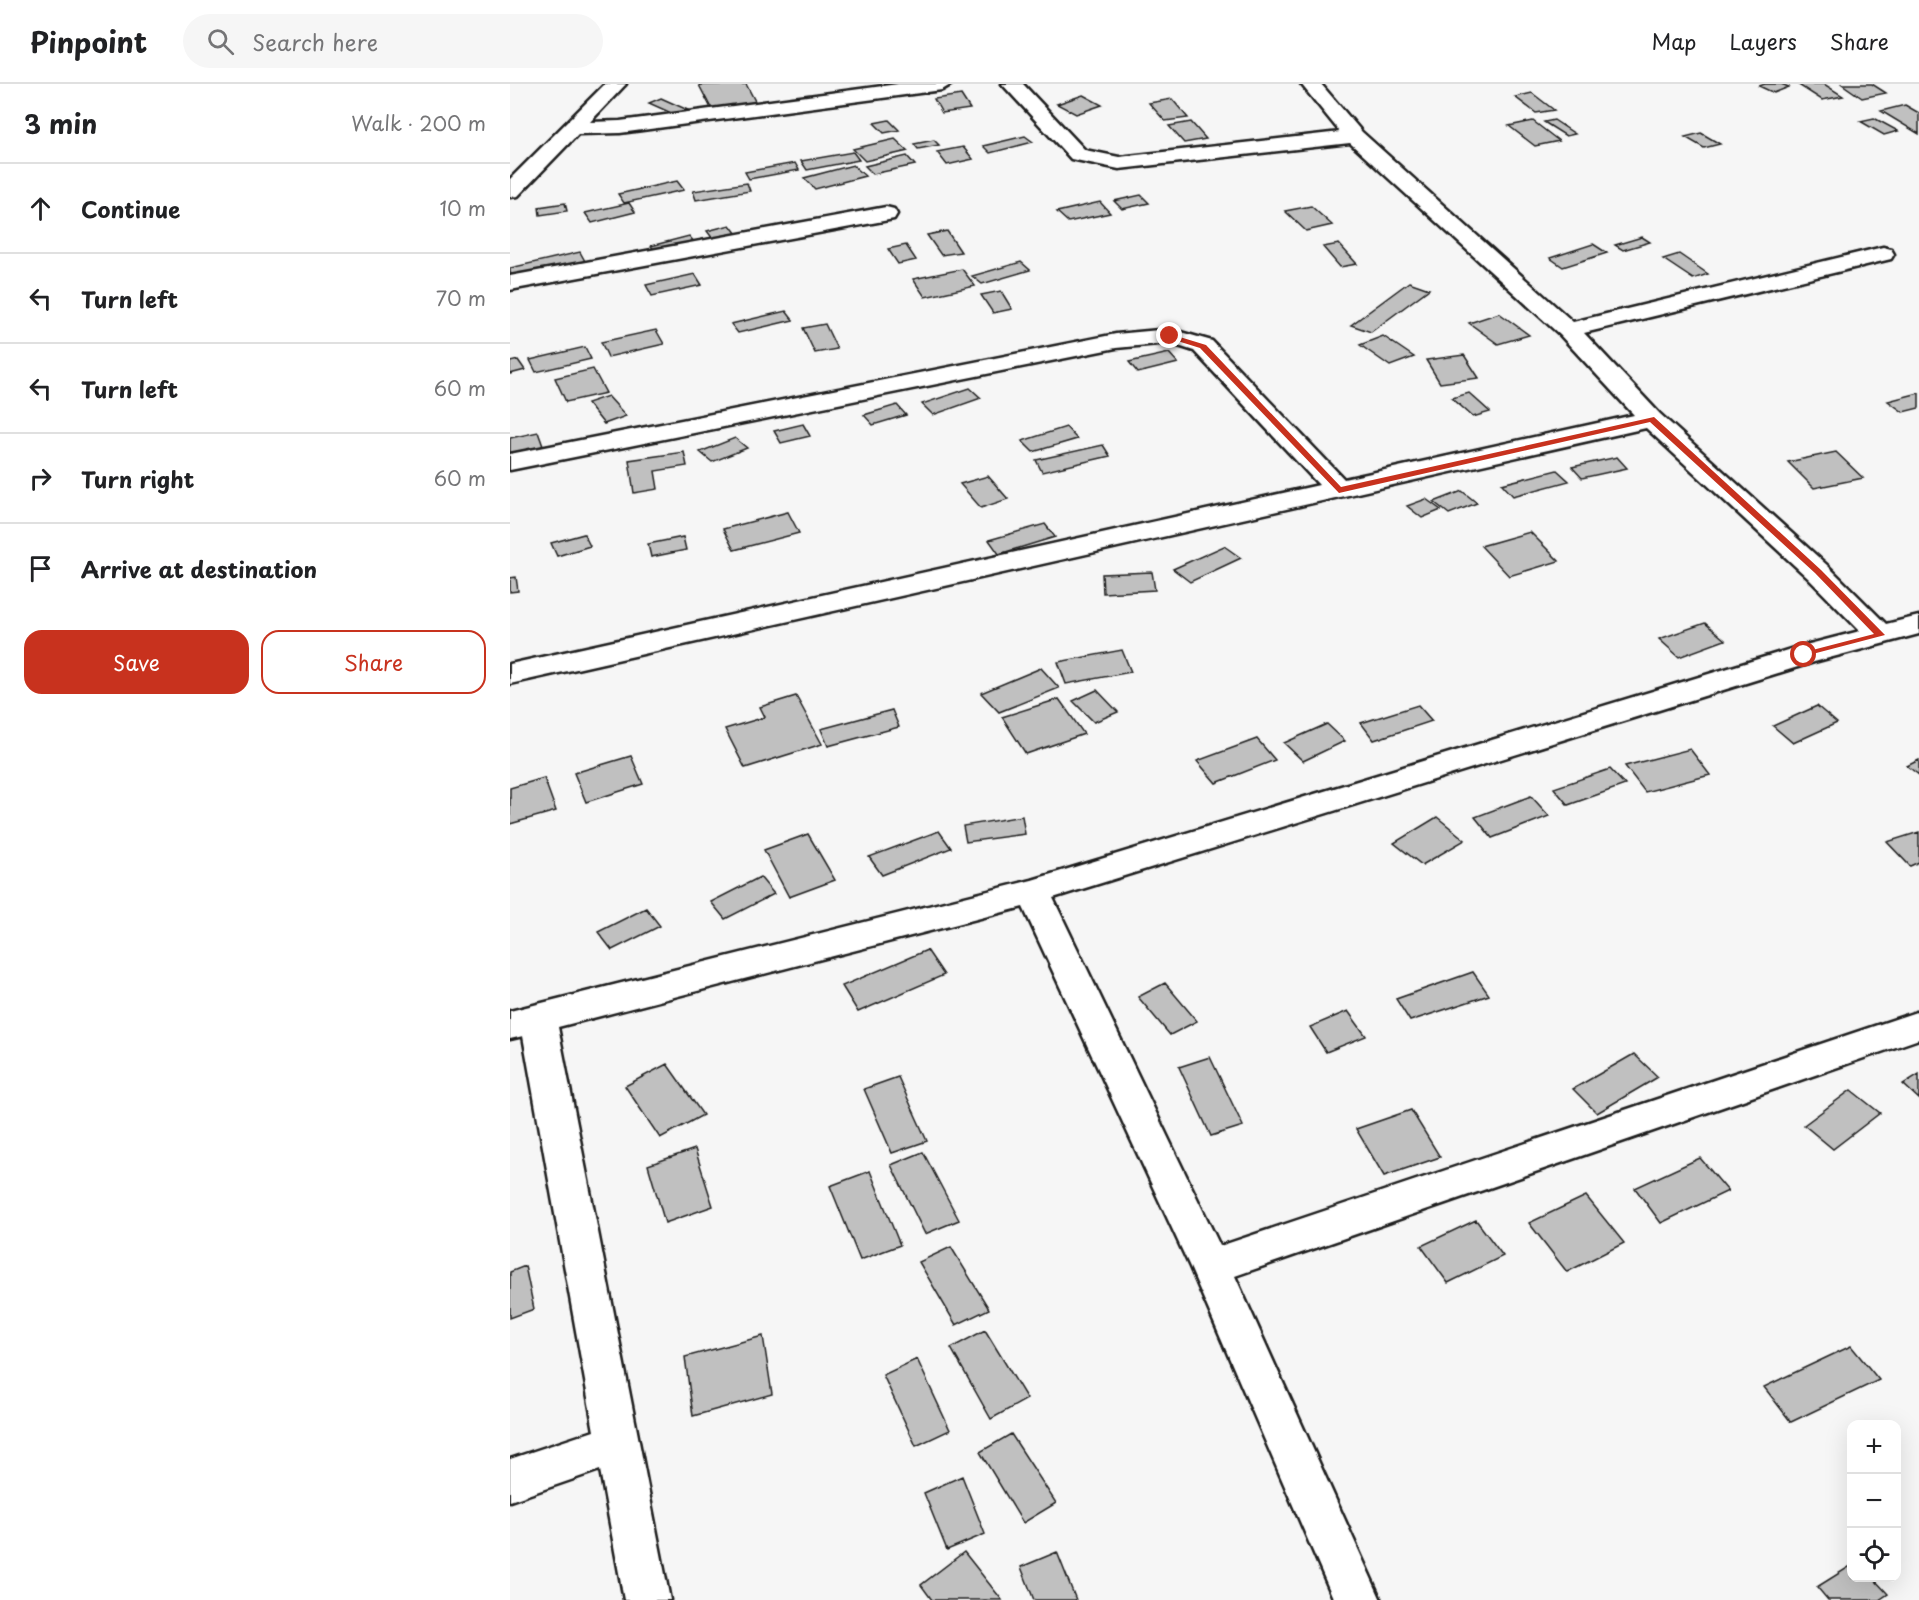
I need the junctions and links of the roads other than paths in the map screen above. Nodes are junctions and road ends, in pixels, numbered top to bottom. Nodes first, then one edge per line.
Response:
1 (616, 84) edge
2 (942, 84) edge
3 (1012, 84) edge
4 (1311, 84) edge
5 (573, 128) junction
6 (1355, 136) junction
7 (510, 191) edge
8 (885, 214) dead end
9 (1883, 254) dead end
10 (510, 284) edge
11 (1568, 330) junction
12 (1651, 419) junction
13 (510, 462) edge
14 (1339, 490) junction
15 (1919, 625) edge
16 (1881, 635) junction
17 (510, 674) edge
18 (1033, 892) junction
19 (524, 1021) edge
20 (1919, 1025) edge
21 (1210, 1267) junction
22 (616, 1444) junction
23 (510, 1480) edge
24 (646, 1600) edge
25 (1358, 1600) edge

1 - 5 street
2 - 5 street
3 - 6 street
4 - 6 street
5 - 7 street
6 - 11 street
8 - 10 street
9 - 11 street
11 - 12 street
12 - 14 street
12 - 16 street
13 - 14 street
14 - 17 street
15 - 16 street
16 - 18 street
18 - 19 street
18 - 21 street
19 - 22 street
20 - 21 street
21 - 25 street
22 - 23 street
22 - 24 street

